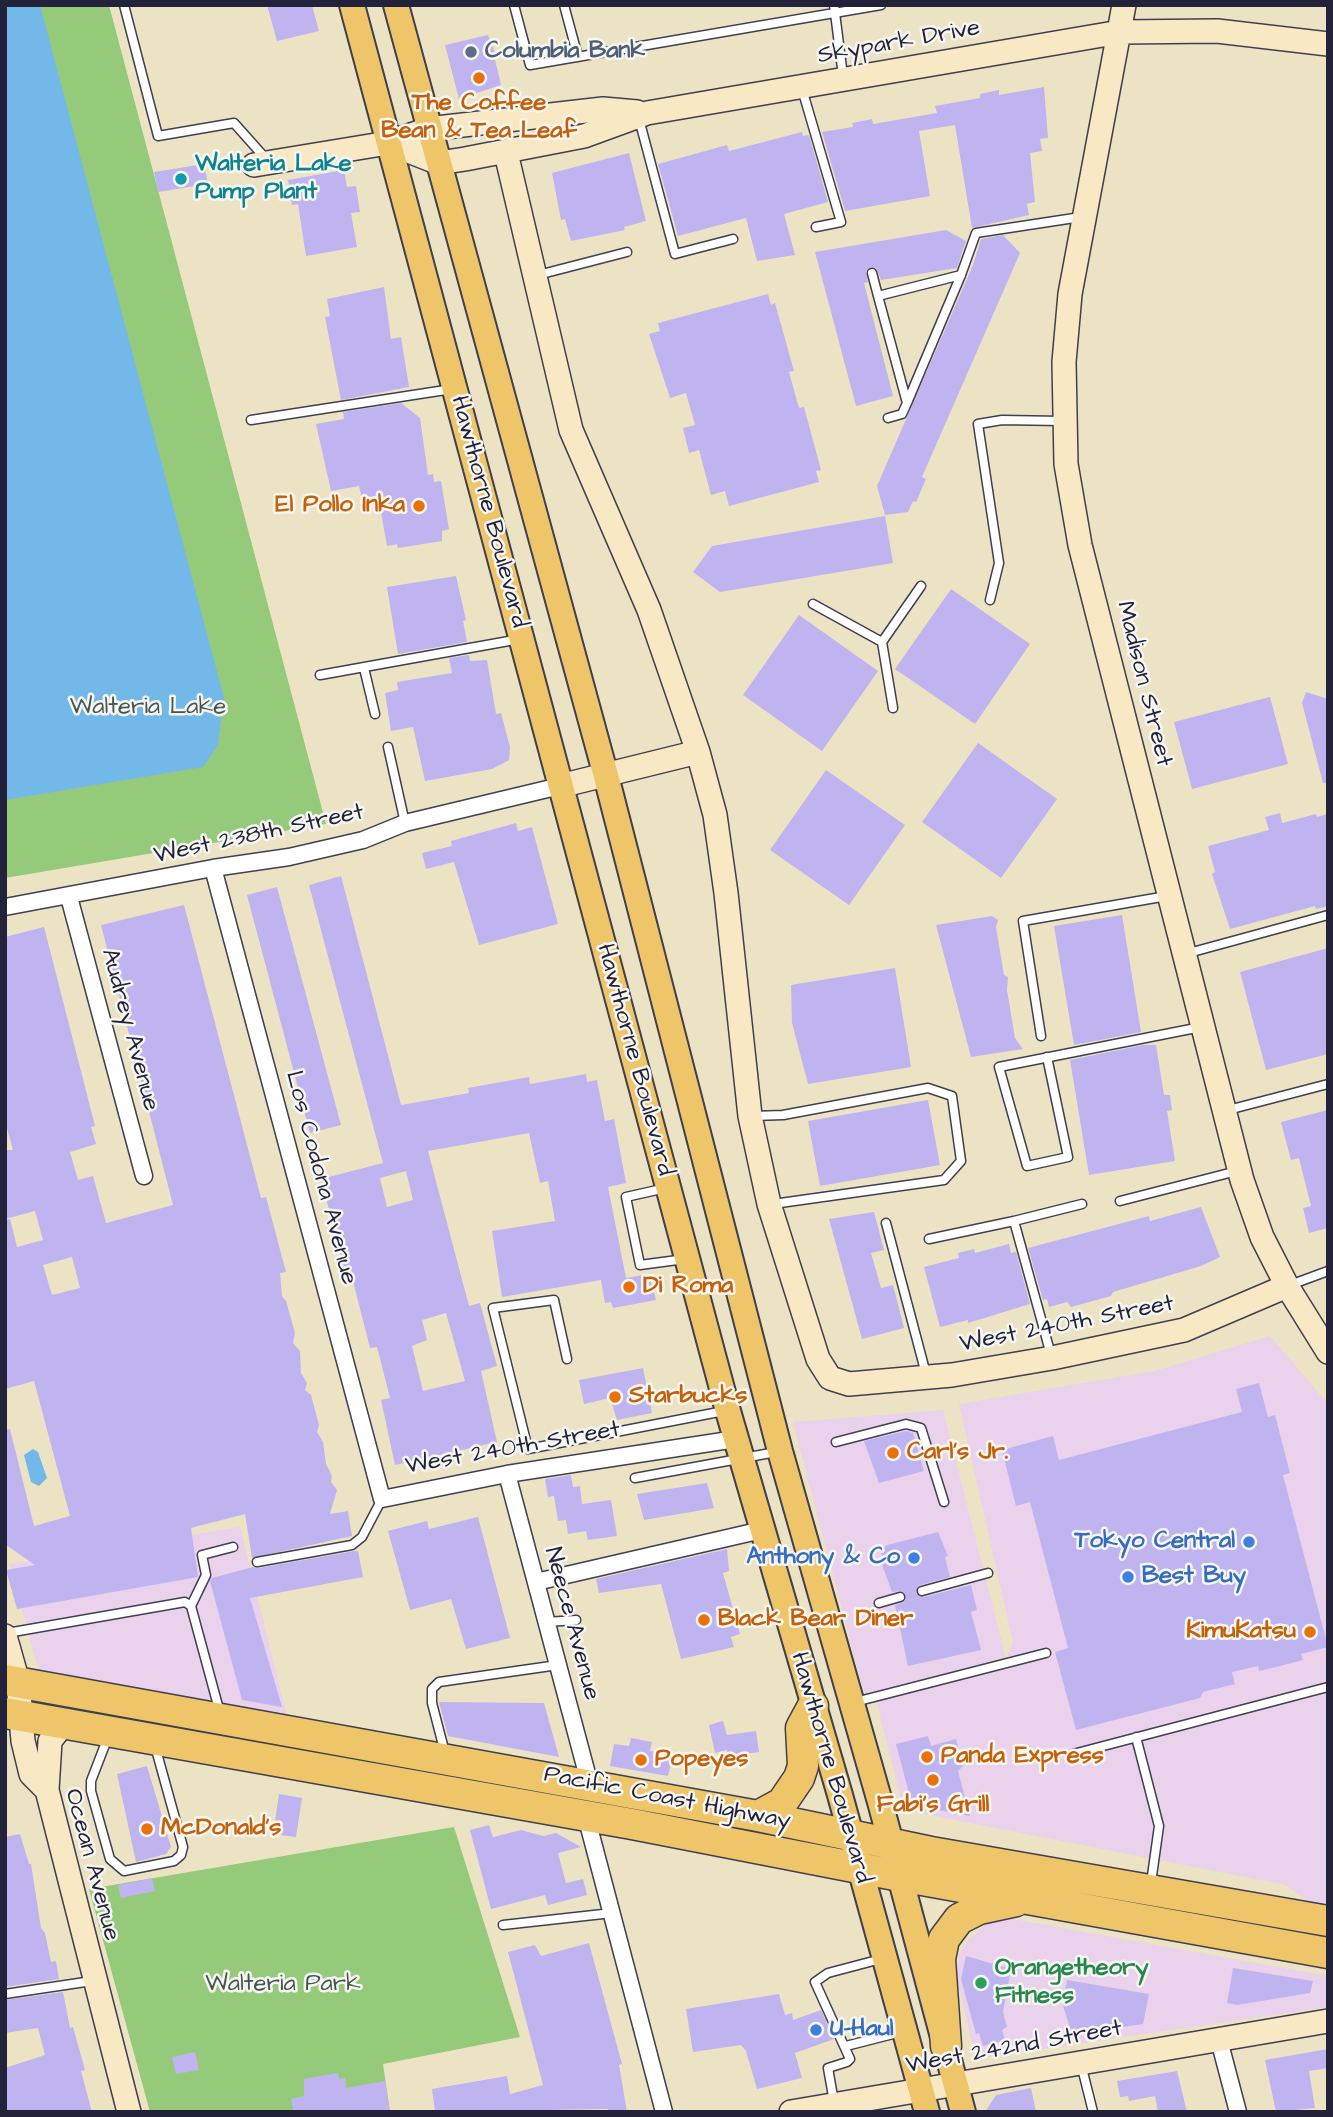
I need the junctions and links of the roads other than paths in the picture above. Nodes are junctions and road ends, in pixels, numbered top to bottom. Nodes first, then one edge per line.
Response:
1 (124, 5) edge
2 (352, 5) edge
3 (396, 5) edge
4 (514, 5) edge
5 (564, 5) edge
6 (881, 5) edge
7 (1124, 5) edge
8 (834, 9) edge
9 (1119, 32) junction
10 (1328, 44) edge
11 (578, 57) junction
12 (843, 79) junction
13 (801, 86) junction
14 (643, 115) junction
15 (428, 129) junction
16 (388, 143) junction
17 (506, 153) junction
18 (439, 163) junction
19 (261, 164) joint
20 (1084, 217) junction
21 (816, 227) dead end
22 (733, 239) dead end
23 (626, 252) dead end
24 (872, 273) dead end
25 (961, 275) junction
26 (535, 276) junction
27 (878, 296) junction
28 (454, 388) junction
29 (906, 403) junction
30 (888, 418) dead end
31 (251, 420) dead end
32 (1065, 421) junction
33 (921, 586) dead end
34 (990, 600) dead end
35 (813, 604) dead end
36 (522, 639) junction
37 (882, 642) junction
38 (364, 668) junction
39 (320, 676) dead end
40 (893, 708) dead end
41 (375, 714) dead end
42 (388, 747) dead end
43 (698, 752) junction
44 (606, 776) junction
45 (560, 786) junction
46 (405, 823) junction
47 (213, 868) junction
48 (1170, 896) junction
49 (69, 897) junction
50 (5, 907) edge
51 (1328, 915) edge
52 (1185, 954) junction
53 (1203, 1027) junction
54 (1041, 1035) dead end
55 (1047, 1058) junction
56 (1328, 1084) edge
57 (1225, 1111) junction
58 (750, 1116) junction
59 (1240, 1170) junction
60 (144, 1175) dead end
61 (668, 1188) junction
62 (1120, 1201) dead end
63 (769, 1204) junction
64 (1082, 1204) dead end
65 (1014, 1221) junction
66 (886, 1223) dead end
67 (929, 1239) dead end
68 (688, 1259) junction
69 (1328, 1271) edge
70 (1287, 1286) junction
71 (1328, 1352) edge
72 (1052, 1358) junction
73 (567, 1359) dead end
74 (927, 1377) junction
75 (728, 1411) junction
76 (836, 1442) dead end
77 (738, 1448) junction
78 (780, 1451) junction
79 (507, 1474) junction
80 (635, 1478) dead end
81 (382, 1499) junction
82 (944, 1502) dead end
83 (762, 1530) junction
84 (233, 1547) dead end
85 (257, 1562) dead end
86 (988, 1573) dead end
87 (536, 1582) junction
88 (922, 1591) dead end
89 (900, 1597) dead end
90 (879, 1603) dead end
91 (191, 1606) junction
92 (576, 1620) dead end
93 (547, 1622) junction
94 (5, 1634) edge
95 (1046, 1653) dead end
96 (558, 1665) junction
97 (11, 1681) edge
98 (1328, 1687) edge
99 (852, 1703) junction
100 (813, 1706) junction
101 (13, 1715) edge
102 (222, 1719) junction
103 (64, 1723) junction
104 (110, 1731) junction
105 (1136, 1737) junction
106 (153, 1739) junction
107 (1073, 1754) dead end
108 (447, 1759) junction
109 (590, 1784) junction
110 (47, 1790) junction
111 (586, 1816) junction
112 (758, 1816) junction
113 (851, 1836) junction
114 (891, 1844) junction
115 (860, 1869) junction
116 (900, 1877) junction
117 (1149, 1889) junction
118 (1029, 1900) junction
119 (612, 1913) junction
120 (1328, 1921) edge
121 (503, 1925) dead end
122 (1328, 1937) edge
123 (1283, 1944) junction
124 (1328, 1953) edge
125 (884, 1958) junction
126 (95, 1980) junction
127 (5, 1994) edge
128 (1328, 2021) edge
129 (905, 2031) junction
130 (1219, 2040) junction
131 (846, 2046) junction
132 (946, 2046) junction
133 (1080, 2063) junction
134 (956, 2084) junction
135 (924, 2101) edge
136 (813, 2109) edge
137 (129, 2112) edge
138 (664, 2112) edge
139 (963, 2112) edge
140 (1093, 2112) edge
141 (1238, 2112) edge

1 - 19 lane
2 - 16 main road, Hawthorne Boulevard
3 - 15 main road, Hawthorne Boulevard
4 - 11 lane
5 - 11 lane
6 - 8 lane
7 - 9 street, Madison Street
8 - 11 lane
8 - 12 lane
9 - 10 street, Skypark Drive
9 - 12 street, Skypark Drive
9 - 20 street, Madison Street
12 - 13 street, Skypark Drive
13 - 14 street, Skypark Drive
13 - 21 lane
14 - 15 street, Skypark Drive
14 - 17 street, Skypark Drive
14 - 22 lane
15 - 16 street, Skypark Drive
15 - 18 main road, Hawthorne Boulevard
16 - 18 street, Skypark Drive
16 - 19 street
16 - 28 main road, Hawthorne Boulevard
17 - 18 street, Skypark Drive
17 - 26 street
18 - 44 main road, Hawthorne Boulevard
20 - 25 lane
20 - 32 street, Madison Street
23 - 26 lane
24 - 27 lane
25 - 27 lane
25 - 29 lane
26 - 43 street
27 - 29 lane
28 - 31 lane
28 - 36 main road, Hawthorne Boulevard
29 - 30 lane
32 - 34 lane
32 - 48 street, Madison Street
33 - 37 lane
35 - 37 lane
36 - 38 lane
36 - 45 main road, Hawthorne Boulevard
37 - 40 lane
38 - 39 lane
38 - 41 lane
42 - 46 lane
43 - 44 street
43 - 58 street
44 - 45 street
44 - 78 main road, Hawthorne Boulevard
45 - 46 street, West 238th Street
45 - 61 main road, Hawthorne Boulevard
46 - 47 street, West 238th Street
47 - 49 street, West 238th Street
47 - 81 street, Los Codona Avenue
48 - 52 street, Madison Street
48 - 54 lane
49 - 50 street, West 238th Street
49 - 60 street, Audrey Avenue
51 - 52 lane
52 - 53 street, Madison Street
53 - 55 lane
53 - 57 street, Madison Street
55 - 55 lane
56 - 57 lane
57 - 59 street, Madison Street
58 - 63 street
58 - 63 lane
59 - 62 lane
59 - 70 street, Madison Street
61 - 68 main road, Hawthorne Boulevard
61 - 68 lane
63 - 74 street, West 240th Street
64 - 65 lane
65 - 67 lane
65 - 72 lane
66 - 74 lane
68 - 75 main road, Hawthorne Boulevard
69 - 70 lane
70 - 71 street, Madison Street
70 - 72 street, West 240th Street
72 - 74 street, West 240th Street
73 - 75 lane
75 - 77 main road, Hawthorne Boulevard
76 - 82 lane
77 - 78 lane
77 - 79 street, West 240th Street
77 - 80 lane
77 - 83 main road, Hawthorne Boulevard
78 - 99 main road, Hawthorne Boulevard
79 - 81 street, West 240th Street
79 - 87 street, Neece Avenue
81 - 85 lane
83 - 87 street
83 - 100 main road, Hawthorne Boulevard
84 - 91 lane
86 - 88 lane
87 - 93 street, Neece Avenue
89 - 90 lane
91 - 94 lane
91 - 102 lane
92 - 93 lane
93 - 96 street, Neece Avenue
94 - 97 street, Ocean Avenue
95 - 99 lane
96 - 108 lane
96 - 109 street, Neece Avenue
97 - 101 street, Ocean Avenue
97 - 102 highway, Pacific Coast Highway
98 - 105 lane
99 - 114 main road, Hawthorne Boulevard
100 - 112 highway
100 - 113 main road, Hawthorne Boulevard
101 - 103 highway, Pacific Coast Highway
101 - 110 street, Ocean Avenue
102 - 108 highway, Pacific Coast Highway
103 - 104 highway, Pacific Coast Highway
103 - 110 street
104 - 106 highway, Pacific Coast Highway
104 - 106 lane
105 - 107 lane
105 - 117 lane
106 - 111 highway, Pacific Coast Highway
108 - 109 highway, Pacific Coast Highway
109 - 112 highway, Pacific Coast Highway
110 - 126 street, Ocean Avenue
111 - 115 highway, Pacific Coast Highway
111 - 119 street
112 - 113 highway, Pacific Coast Highway
113 - 114 highway, Pacific Coast Highway
113 - 115 main road, Hawthorne Boulevard
114 - 116 main road, Hawthorne Boulevard
114 - 117 highway, Pacific Coast Highway
115 - 116 highway, Pacific Coast Highway
115 - 125 main road, Hawthorne Boulevard
116 - 118 highway, Pacific Coast Highway
116 - 132 main road, Hawthorne Boulevard
117 - 120 highway, Pacific Coast Highway
118 - 123 highway, Pacific Coast Highway
118 - 132 highway
119 - 121 lane
119 - 138 street
122 - 123 highway
123 - 124 highway, Pacific Coast Highway
125 - 129 main road, Hawthorne Boulevard
125 - 131 lane
126 - 127 lane
126 - 137 street, Ocean Avenue
128 - 130 street, West 242nd Street
129 - 131 lane
129 - 135 main road, Hawthorne Boulevard
130 - 133 street, West 242nd Street
130 - 141 street
131 - 136 lane
132 - 134 main road, Hawthorne Boulevard
133 - 134 street, West 242nd Street
133 - 140 lane
134 - 135 street, West 242nd Street
134 - 139 main road, Hawthorne Boulevard
135 - 136 street, West 242nd Street

